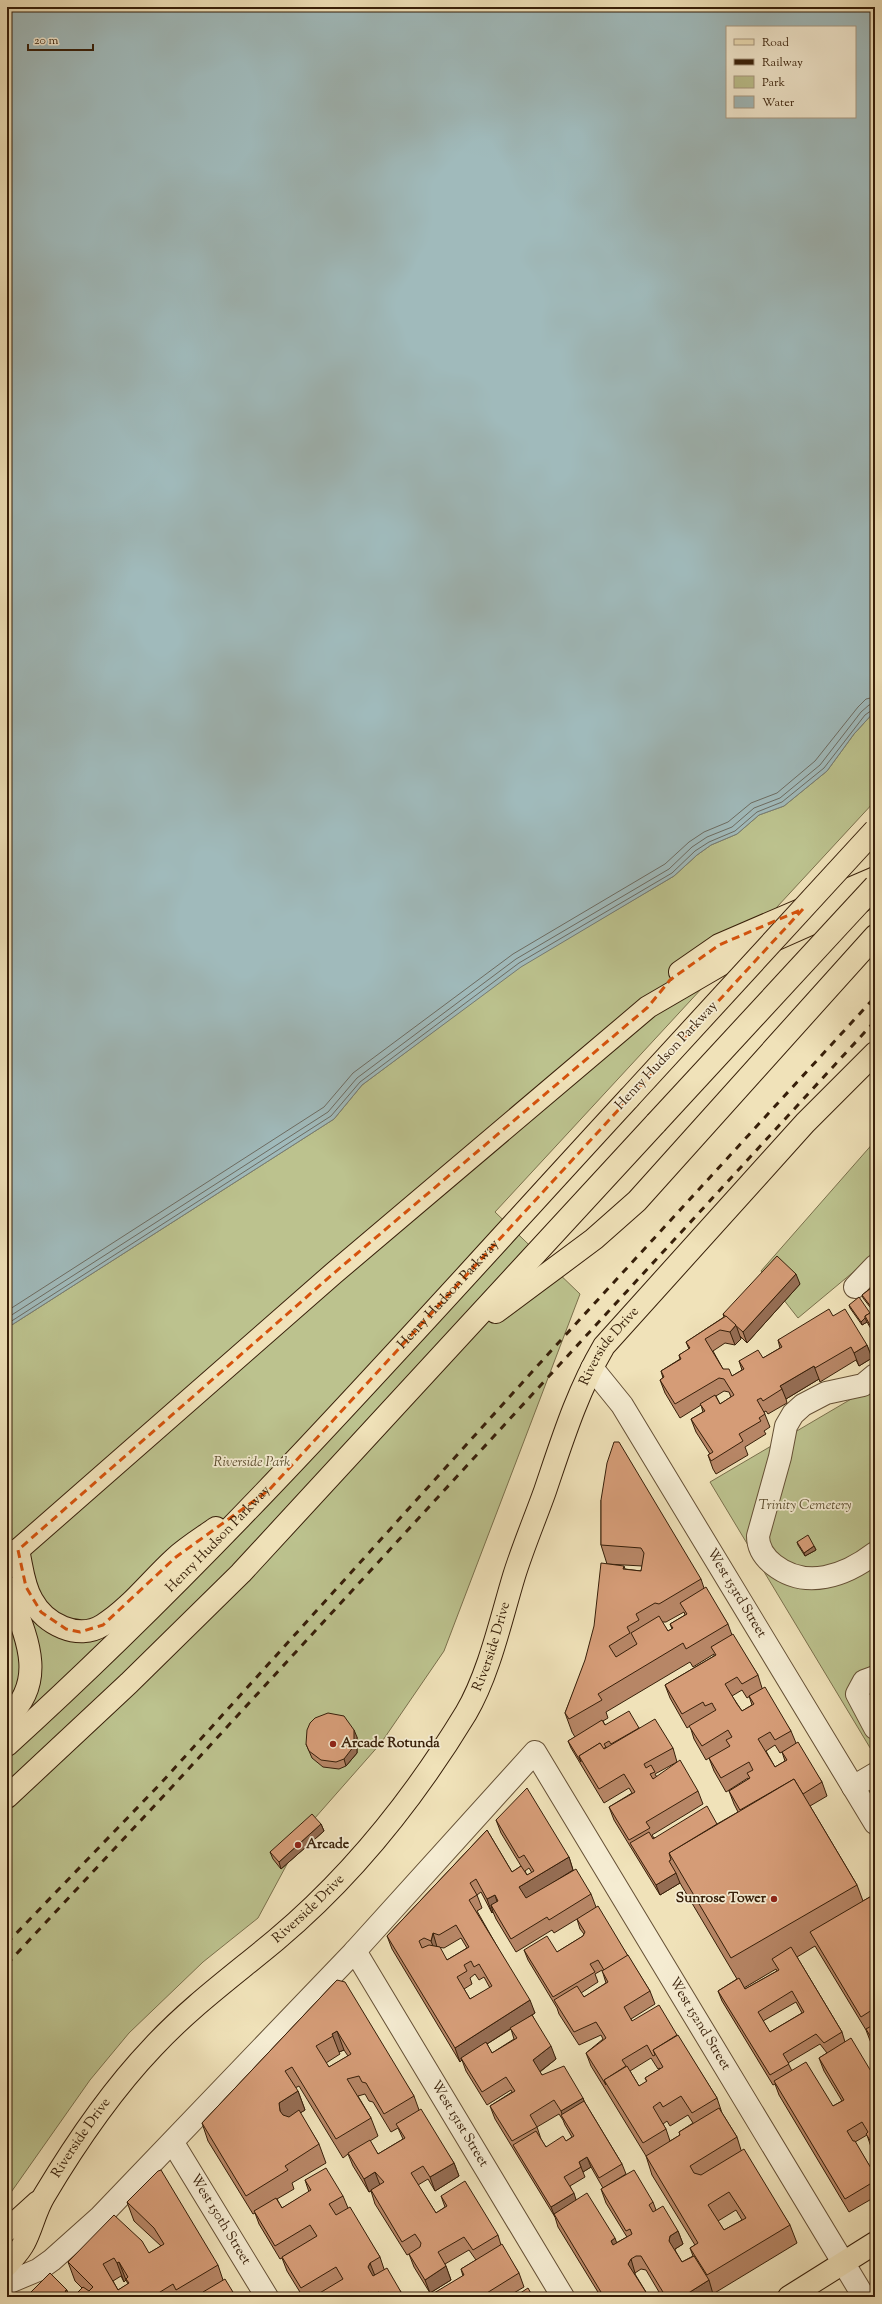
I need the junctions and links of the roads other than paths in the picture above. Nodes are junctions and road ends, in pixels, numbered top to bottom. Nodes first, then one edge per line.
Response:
1 (875, 830) edge
2 (875, 878) edge
3 (875, 886) edge
4 (875, 896) edge
5 (875, 936) edge
6 (648, 1007) junction
7 (875, 1053) edge
8 (875, 1266) edge
9 (855, 1287) dead end
10 (456, 1341) junction
11 (592, 1368) junction
12 (875, 1375) edge
13 (269, 1490) junction
14 (875, 1553) edge
15 (13, 1556) edge
16 (7, 1570) edge
17 (7, 1586) edge
18 (7, 1627) edge
19 (27, 1642) junction
20 (875, 1677) edge
21 (7, 1718) edge
22 (875, 1728) edge
23 (7, 1745) edge
24 (875, 1774) edge
25 (853, 1787) junction
26 (7, 1797) edge
27 (875, 1823) edge
28 (355, 1951) junction
29 (173, 2144) junction
30 (42, 2199) junction
31 (7, 2230) edge
32 (875, 2243) edge
33 (843, 2261) junction
34 (7, 2265) edge
35 (7, 2283) edge
36 (267, 2297) edge
37 (563, 2297) edge
38 (789, 2297) edge
39 (864, 2297) edge

1 - 13 main road, Henry Hudson Parkway, bridge
2 - 6 main road
3 - 10 main road, bridge
4 - 6 main road
5 - 10 main road
6 - 15 main road
7 - 11 main road, Riverside Drive
8 - 9 street
10 - 26 main road
11 - 25 street, West 153rd Street
11 - 30 main road, Riverside Drive
12 - 14 street
13 - 15 main road
13 - 23 main road, Henry Hudson Parkway
15 - 16 main road
17 - 19 main road
18 - 19 main road
19 - 21 main road
20 - 22 street
24 - 25 street
25 - 27 street, West 153rd Street
28 - 29 street
28 - 33 street, West 152nd Street
28 - 37 street, West 151st Street
29 - 35 street
29 - 36 street, West 150th Street
30 - 31 main road, Riverside Drive
30 - 34 main road, Riverside Drive
32 - 33 main road
33 - 38 main road
33 - 39 street, West 152nd Street

